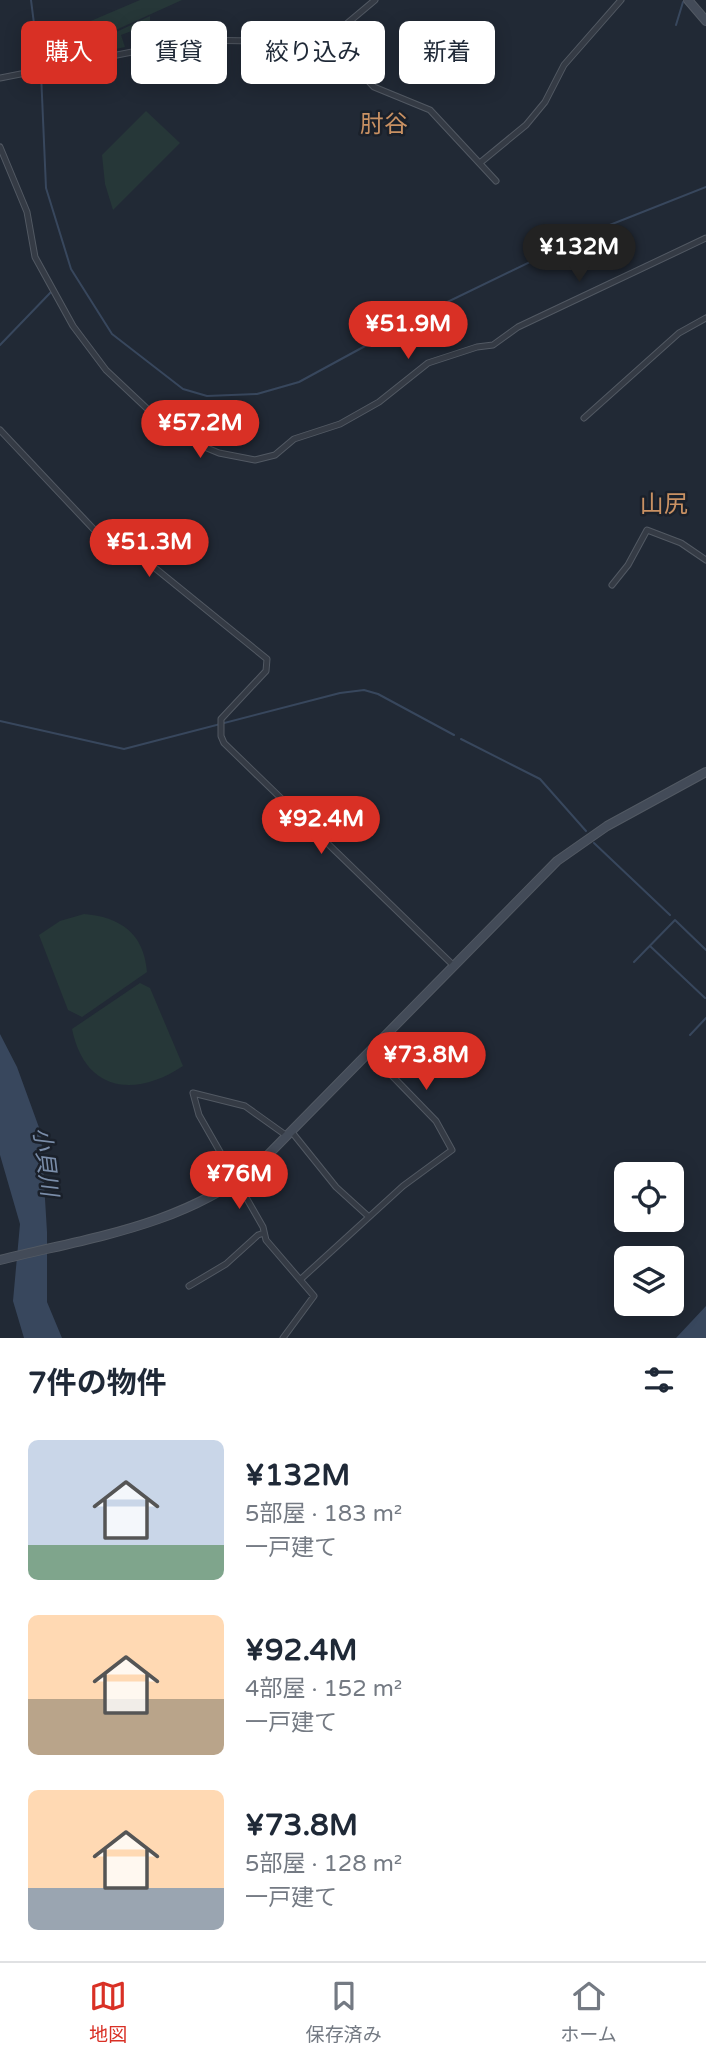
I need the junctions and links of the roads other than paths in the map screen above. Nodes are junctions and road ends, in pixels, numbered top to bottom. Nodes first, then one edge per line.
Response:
1 (375, 0) edge
2 (621, 0) edge
3 (688, 0) edge
4 (351, 21) edge
5 (706, 21) edge
6 (241, 42) edge
7 (0, 78) edge
8 (371, 84) edge
9 (0, 147) edge
10 (481, 162) junction
11 (496, 181) dead end
12 (706, 237) edge
13 (706, 318) edge
14 (584, 418) dead end
15 (0, 430) edge
16 (706, 560) edge
17 (612, 585) dead end
18 (706, 772) edge
19 (454, 966) junction
20 (369, 1052) junction
21 (289, 1133) junction
22 (237, 1182) junction
23 (369, 1217) junction
24 (264, 1233) junction
25 (0, 1260) edge
26 (300, 1279) junction
27 (189, 1286) dead end
28 (283, 1338) edge

1 - 4 street
2 - 10 street
3 - 5 street
6 - 7 street
8 - 10 street
9 - 12 street
10 - 11 street
13 - 14 street
15 - 19 street
16 - 17 street
18 - 19 street
19 - 20 street
20 - 21 street
20 - 23 street
21 - 22 street
21 - 22 street
21 - 23 street
22 - 24 street
22 - 25 street
23 - 26 street
24 - 26 street
24 - 27 street
26 - 28 street

